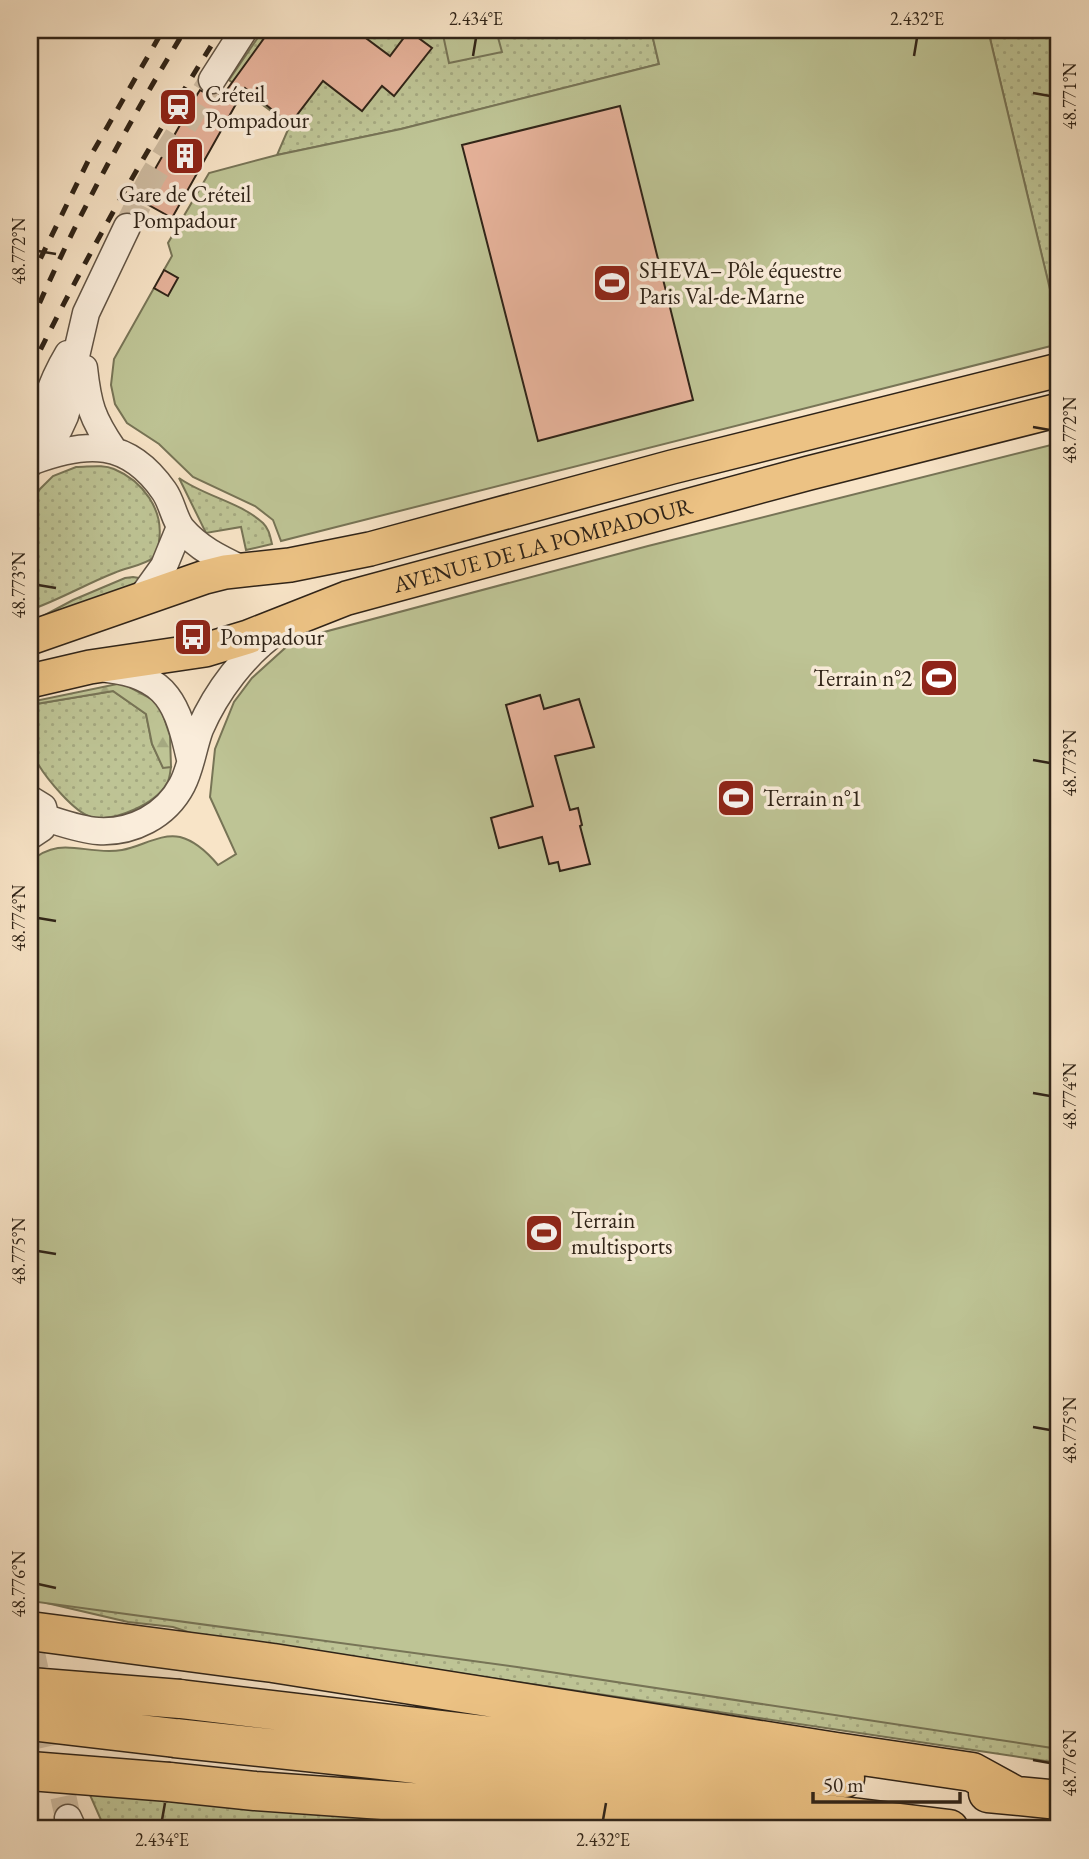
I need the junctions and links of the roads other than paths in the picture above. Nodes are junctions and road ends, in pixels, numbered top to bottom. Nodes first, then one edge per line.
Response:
1 (244, 30) edge
2 (212, 80) tunnel mouth
3 (127, 227) tunnel mouth
4 (81, 331) junction
5 (1059, 370) edge
6 (1059, 410) edge
7 (113, 449) junction
8 (31, 464) edge
9 (180, 527) junction
10 (244, 570) junction
11 (141, 598) junction
12 (301, 616) junction
13 (32, 637) edge
14 (90, 667) junction
15 (36, 679) edge
16 (190, 761) junction
17 (35, 818) edge
18 (30, 1632) edge
19 (30, 1687) edge
20 (30, 1721) edge
21 (30, 1770) edge
22 (1014, 1795) junction
23 (1059, 1800) edge
24 (712, 1829) edge
25 (949, 1829) edge

1 - 2 street
3 - 4 street
4 - 7 street
4 - 8 street
5 - 10 main road, AVENUE DE LA POMPADOUR
6 - 12 main road, AVENUE DE LA POMPADOUR
7 - 8 street
7 - 9 street
9 - 10 street
9 - 11 street
10 - 11 main road, AVENUE DE LA POMPADOUR
11 - 13 main road, AVENUE DE LA POMPADOUR
12 - 14 main road, AVENUE DE LA POMPADOUR
12 - 16 street
14 - 15 main road, AVENUE DE LA POMPADOUR
14 - 16 street
16 - 17 street
18 - 22 highway
19 - 22 highway, bridge
20 - 25 highway, bridge
21 - 24 highway, bridge
22 - 23 highway

